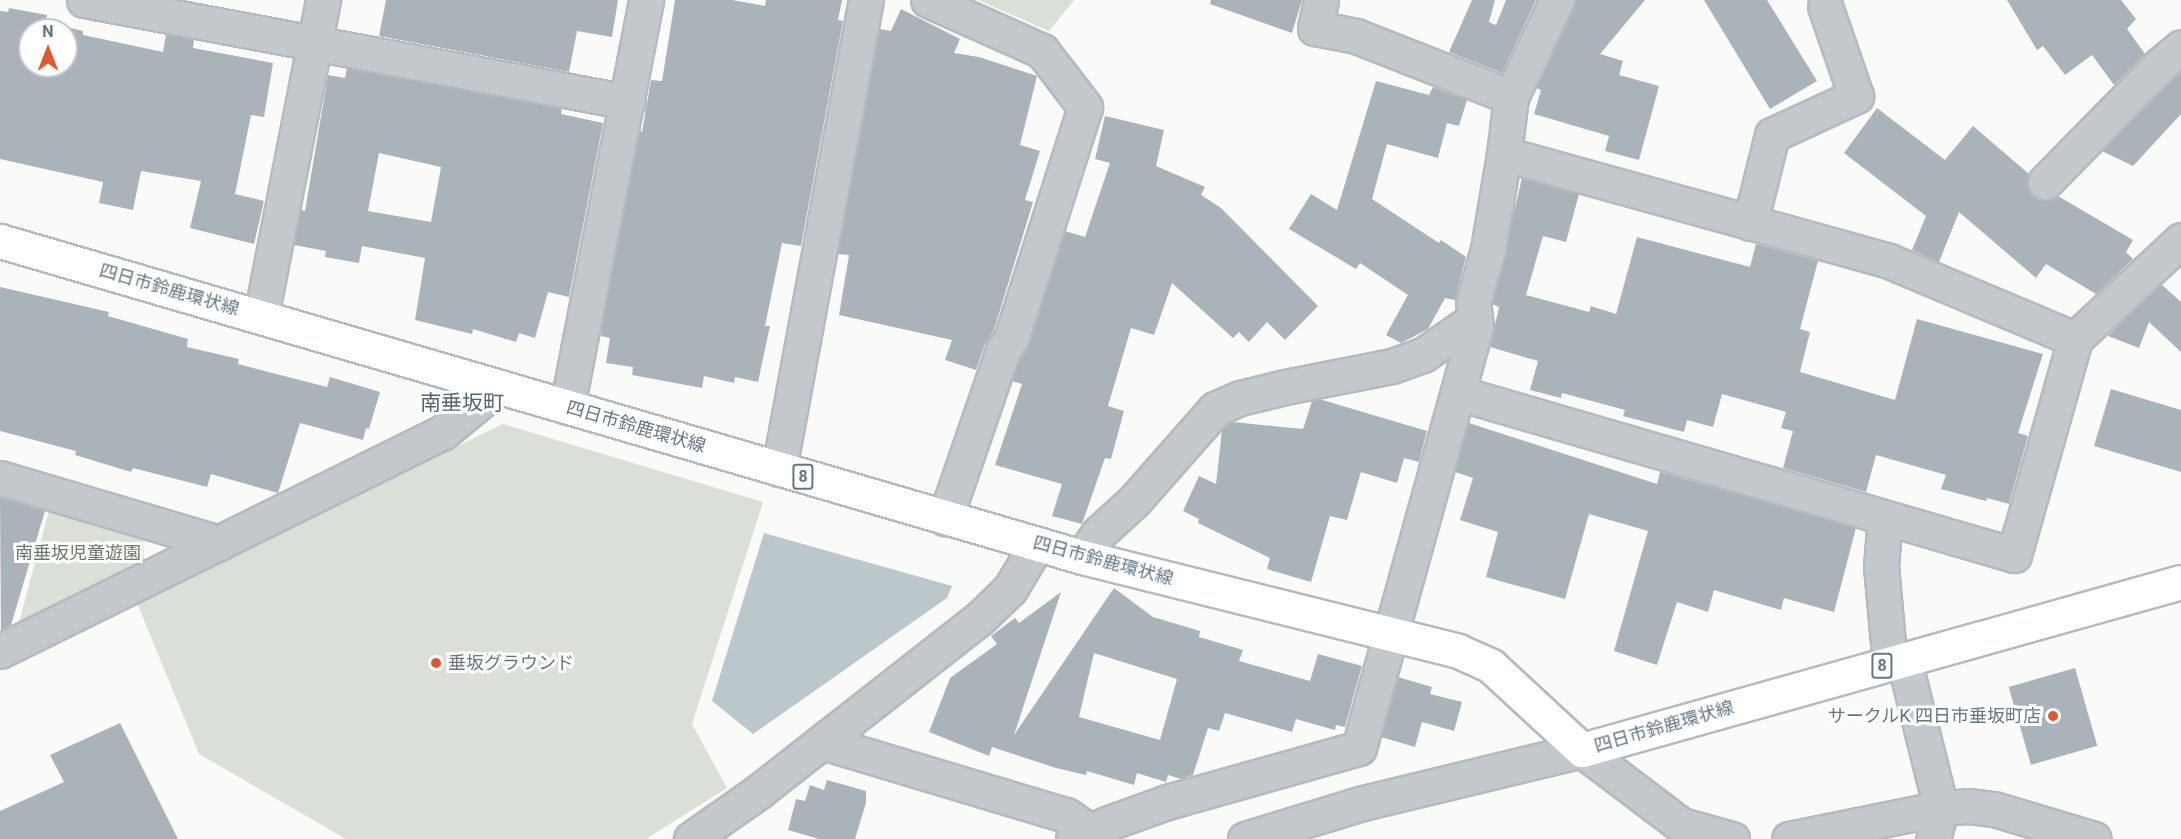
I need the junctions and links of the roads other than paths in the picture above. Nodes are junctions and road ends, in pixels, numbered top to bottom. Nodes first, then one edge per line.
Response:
1 (84, 0) edge
2 (323, 0) edge
3 (646, 0) edge
4 (866, 0) edge
5 (928, 0) edge
6 (1321, 0) edge
7 (1557, 0) edge
8 (1825, 6) dead end
9 (315, 44) junction
10 (2181, 47) edge
11 (1511, 97) junction
12 (628, 102) junction
13 (1504, 154) junction
14 (2045, 182) dead end
15 (1750, 223) junction
16 (2181, 240) edge
17 (0, 241) edge
18 (261, 316) junction
19 (1475, 319) junction
20 (2075, 339) junction
21 (497, 388) junction
22 (1458, 393) junction
23 (567, 407) junction
24 (778, 469) junction
25 (0, 478) edge
26 (945, 518) junction
27 (1885, 518) junction
28 (220, 543) junction
29 (1037, 544) junction
30 (1082, 557) junction
31 (2181, 582) edge
32 (1391, 633) junction
33 (0, 651) edge
34 (1897, 662) junction
35 (822, 742) junction
36 (1582, 750) junction
37 (1941, 808) junction
38 (1082, 835) edge
39 (691, 839) edge
40 (1245, 839) edge
41 (1732, 839) edge
42 (1789, 839) edge
43 (1933, 839) edge
44 (2094, 839) edge

1 - 9 street
2 - 9 street
3 - 12 street
4 - 24 street
5 - 26 street
6 - 11 street
7 - 11 street
8 - 15 street
9 - 12 street
9 - 18 street
10 - 14 street
11 - 13 street
12 - 23 street
13 - 15 street
13 - 19 street
15 - 20 street
16 - 20 street
17 - 18 main road, 四日市鈴鹿環状線 / 8
18 - 21 main road, 四日市鈴鹿環状線 / 8
19 - 22 street
19 - 30 street
20 - 27 street
21 - 23 main road, 四日市鈴鹿環状線 / 8
21 - 28 street
22 - 27 street
22 - 32 street
23 - 24 main road, 四日市鈴鹿環状線 / 8
24 - 26 main road, 四日市鈴鹿環状線 / 8
25 - 28 street
26 - 29 main road, 四日市鈴鹿環状線 / 8
27 - 34 street
28 - 33 street
29 - 30 main road, 四日市鈴鹿環状線 / 8
29 - 35 street
30 - 32 main road, 四日市鈴鹿環状線 / 8
31 - 34 main road, 四日市鈴鹿環状線 / 8
32 - 36 main road, 四日市鈴鹿環状線 / 8
32 - 38 street
34 - 36 main road, 四日市鈴鹿環状線 / 8
34 - 37 street
35 - 38 street
35 - 39 street
36 - 40 street
36 - 41 street
37 - 42 street
37 - 43 street
37 - 44 street

